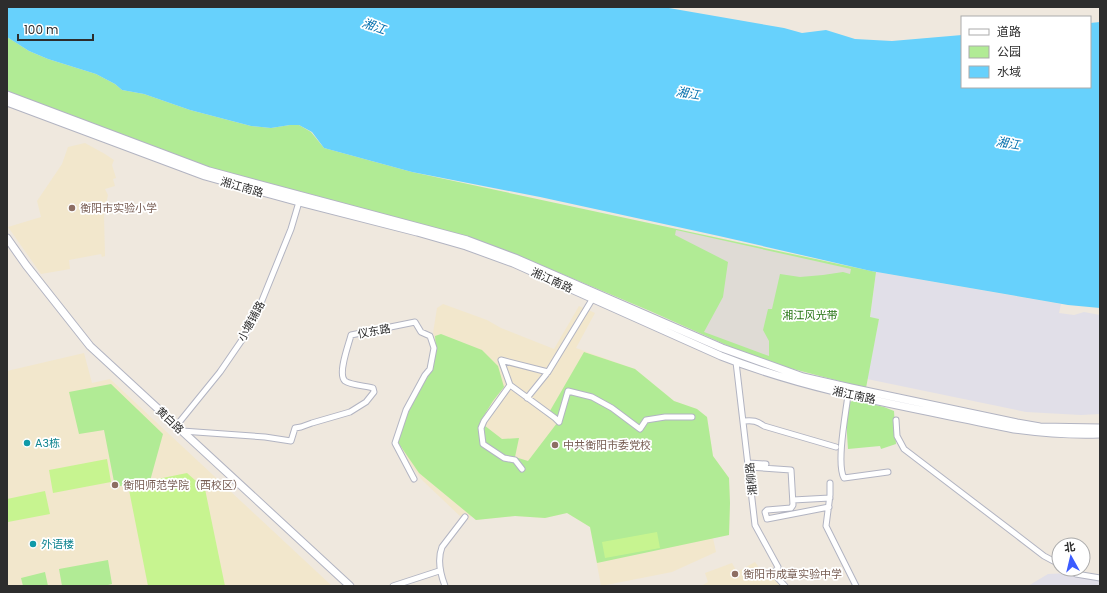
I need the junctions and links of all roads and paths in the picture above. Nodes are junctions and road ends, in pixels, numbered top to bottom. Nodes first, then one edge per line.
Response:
1 (7, 96) edge
2 (7, 102) edge
3 (298, 202) junction
4 (7, 238) edge
5 (593, 298) junction
6 (736, 362) junction
7 (548, 372) junction
8 (510, 385) junction
9 (848, 395) junction
10 (527, 398) junction
11 (692, 417) dead end
12 (896, 420) dead end
13 (744, 421) junction
14 (179, 428) junction
15 (1100, 428) edge
16 (1100, 434) edge
17 (836, 447) dead end
18 (749, 465) junction
19 (522, 469) dead end
20 (888, 472) dead end
21 (414, 478) dead end
22 (830, 483) dead end
23 (830, 498) junction
24 (793, 500) junction
25 (829, 507) junction
26 (464, 517) dead end
27 (1051, 560) edge
28 (439, 572) junction
29 (350, 586) edge
30 (393, 586) edge
31 (445, 586) edge
32 (785, 586) edge
33 (856, 586) edge

1 - 15 main road, 湘江南路
2 - 3 main road, 湘江南路
3 - 5 main road, 湘江南路
3 - 14 street, 小塘铺路
4 - 14 main road, 黄白路
5 - 6 main road, 湘江南路
5 - 7 street
6 - 9 main road, 湘江南路
6 - 13 street, 湘柳路
7 - 8 street
7 - 10 street
8 - 10 street
8 - 19 street
9 - 16 main road, 湘江南路
9 - 20 street
10 - 11 street
12 - 27 street
13 - 17 street
13 - 18 street, 湘柳路
14 - 21 street, 仪东路
14 - 29 main road, 黄白路
18 - 24 street
18 - 32 street, 湘柳路
22 - 23 street
23 - 24 street
23 - 25 street
24 - 25 street
25 - 33 street
26 - 28 street
28 - 30 street
28 - 31 street

